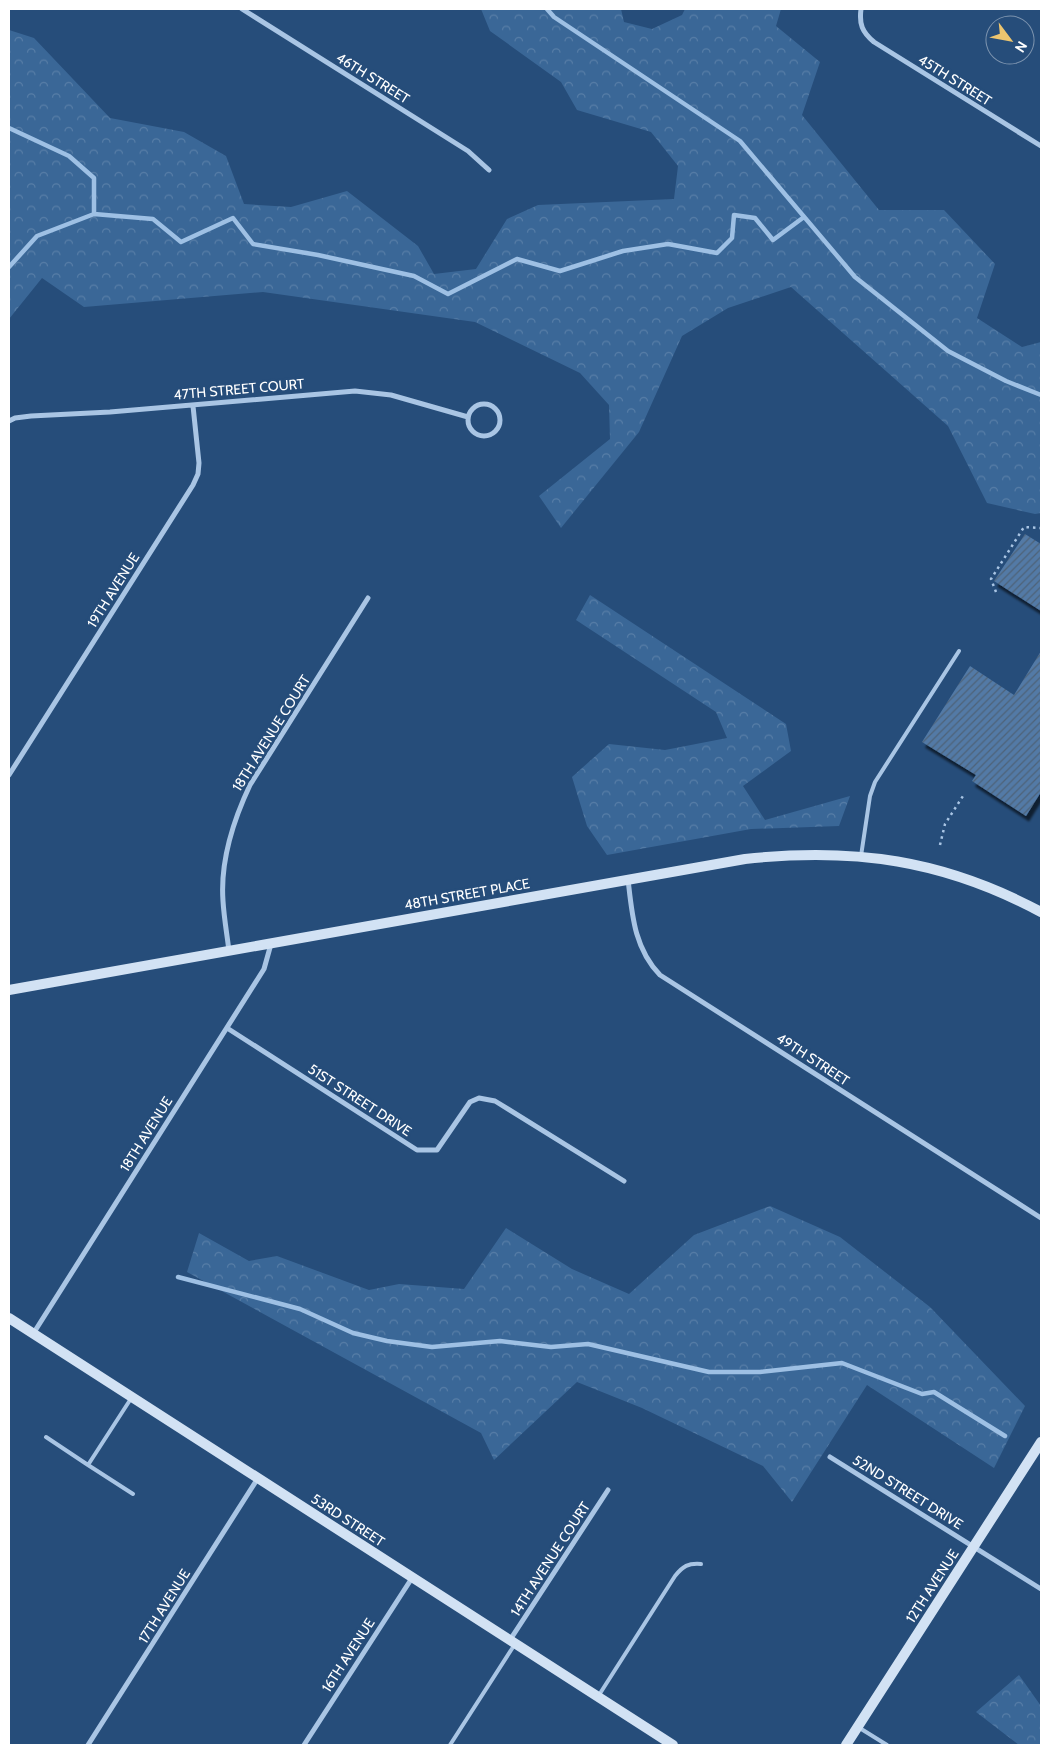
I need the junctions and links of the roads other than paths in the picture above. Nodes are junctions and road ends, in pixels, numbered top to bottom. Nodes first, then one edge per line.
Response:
1 (242, 9) edge
2 (861, 9) edge
3 (1041, 146) edge
4 (489, 170) dead end
5 (193, 406) junction
6 (468, 417) junction
7 (9, 421) edge
8 (368, 598) dead end
9 (959, 651) dead end
10 (9, 775) edge
11 (861, 856) junction
12 (628, 880) junction
13 (1041, 912) edge
14 (271, 944) junction
15 (229, 951) junction
16 (9, 990) edge
17 (227, 1028) junction
18 (624, 1182) dead end
19 (1041, 1218) edge
20 (9, 1318) edge
21 (33, 1334) junction
22 (132, 1398) junction
23 (46, 1437) dead end
24 (1041, 1442) edge
25 (830, 1457) dead end
26 (88, 1465) junction
27 (258, 1478) junction
28 (608, 1490) dead end
29 (133, 1494) dead end
30 (975, 1546) junction
31 (701, 1564) dead end
32 (412, 1578) junction
33 (1041, 1589) edge
34 (513, 1642) junction
35 (598, 1697) junction
36 (858, 1727) junction
37 (88, 1745) edge
38 (304, 1745) edge
39 (450, 1745) edge
40 (673, 1745) edge
41 (846, 1745) edge
42 (887, 1745) edge

1 - 4 street, 46TH STREET
2 - 3 street, 45TH STREET
5 - 6 street, 47TH STREET COURT
5 - 7 street, 47TH STREET COURT
5 - 10 street, 19TH AVENUE
6 - 6 street
8 - 15 street, 18TH AVENUE COURT
9 - 11 lane
11 - 12 street, 48TH STREET PLACE
11 - 13 street, 48TH STREET PLACE
12 - 14 street, 48TH STREET PLACE
12 - 19 street, 49TH STREET
14 - 15 street, 48TH STREET PLACE
14 - 17 street, 18TH AVENUE
15 - 16 street, 48TH STREET PLACE
17 - 18 street, 51ST STREET DRIVE
17 - 21 street, 18TH AVENUE
20 - 21 street, 53RD STREET
21 - 22 street, 53RD STREET
22 - 26 lane
22 - 27 street, 53RD STREET
23 - 26 lane
24 - 30 street, 12TH AVENUE
25 - 30 street, 52ND STREET DRIVE
26 - 29 lane
27 - 32 street, 53RD STREET
27 - 37 street, 17TH AVENUE
28 - 34 street, 14TH AVENUE COURT
30 - 33 street, 52ND STREET DRIVE
30 - 36 street, 12TH AVENUE
31 - 35 lane
32 - 34 street, 53RD STREET
32 - 38 street, 16TH AVENUE
34 - 35 street, 53RD STREET
34 - 39 lane
35 - 40 street, 53RD STREET
36 - 41 street, 12TH AVENUE
36 - 42 lane

